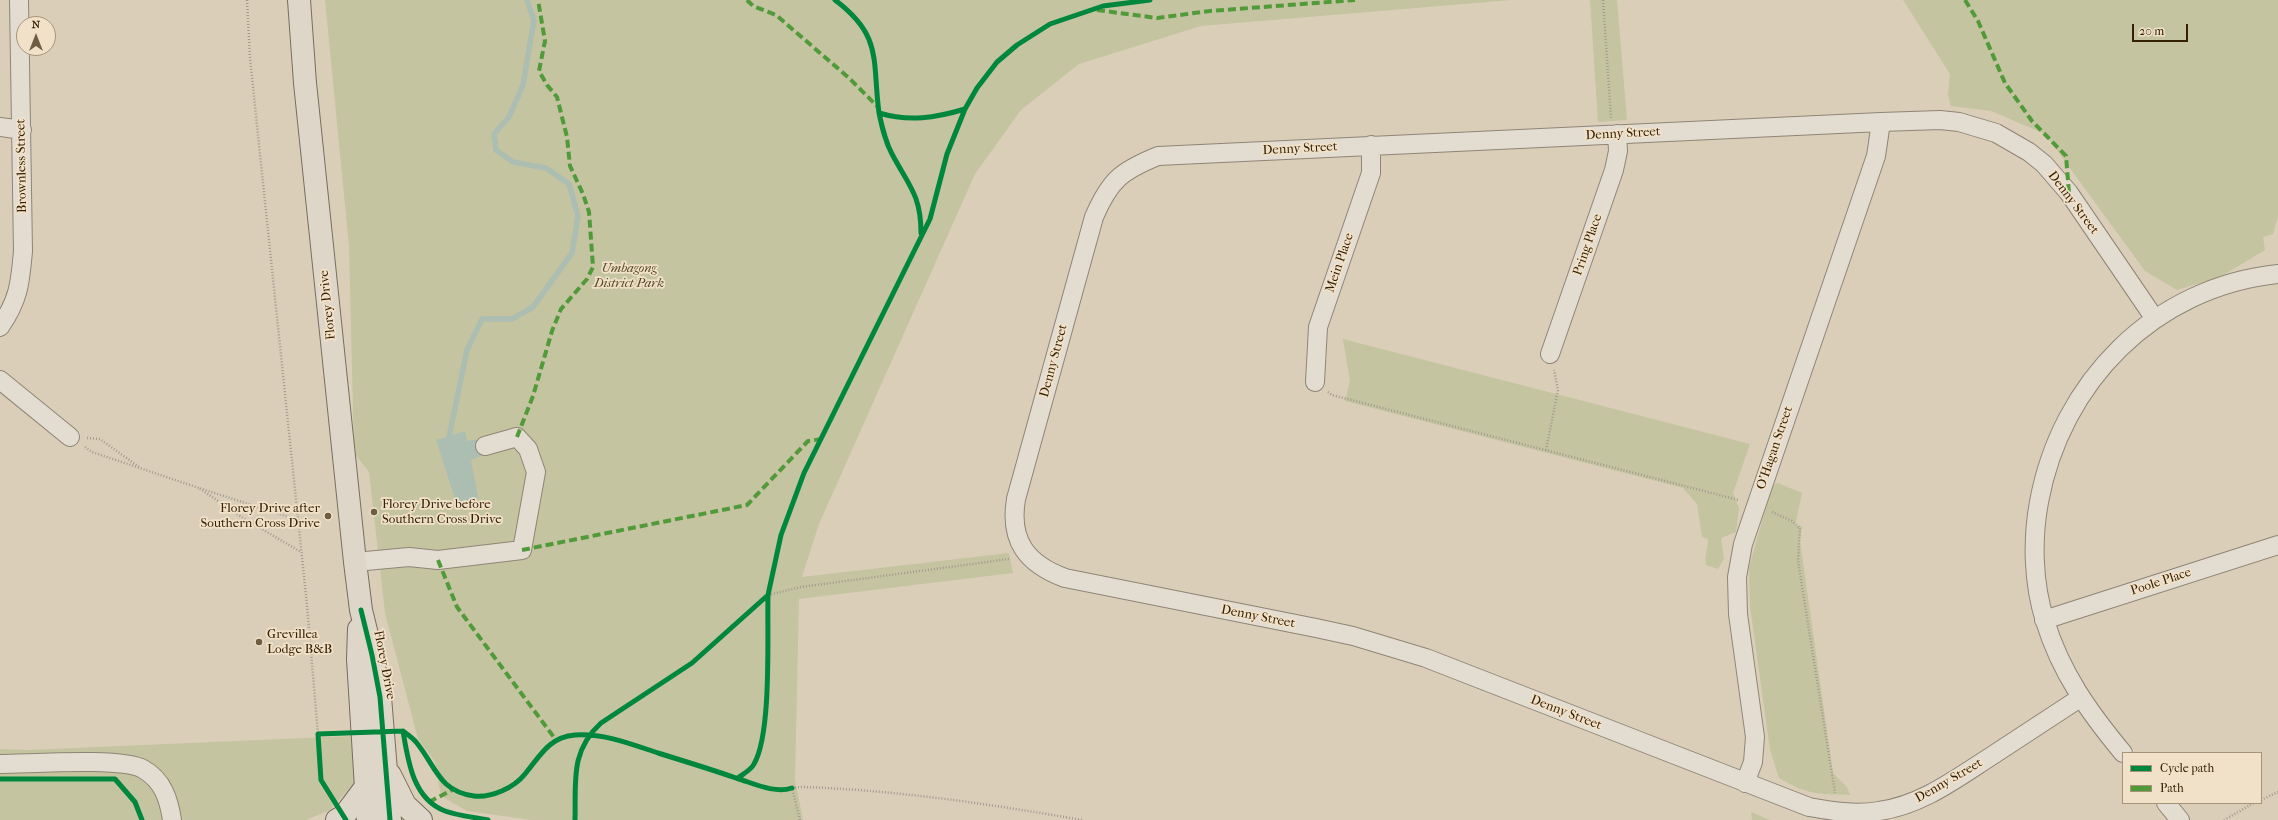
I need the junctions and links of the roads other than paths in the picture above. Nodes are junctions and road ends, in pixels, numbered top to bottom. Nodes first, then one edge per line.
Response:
1 (19, 0) edge
2 (299, 0) edge
3 (1881, 122) junction
4 (0, 126) edge
5 (22, 130) junction
6 (1614, 134) junction
7 (1371, 145) junction
8 (2278, 274) edge
9 (2155, 319) junction
10 (0, 327) edge
11 (1550, 354) road end
12 (0, 380) edge
13 (1315, 382) road end
14 (70, 437) road end
15 (485, 446) dead end
16 (2278, 545) edge
17 (355, 562) junction
18 (361, 610) junction
19 (2044, 620) junction
20 (2080, 698) junction
21 (2123, 752) edge
22 (0, 764) edge
23 (386, 767) junction
24 (1745, 783) junction
25 (365, 788) junction
26 (2167, 804) edge
27 (172, 820) edge
28 (336, 820) edge
29 (368, 820) edge
30 (390, 820) edge
31 (420, 820) edge
32 (2180, 820) edge

1 - 5 street, Brownless Street
2 - 17 main road, Florey Drive
3 - 6 street, Denny Street
3 - 9 street, Denny Street
3 - 24 street, O'Hagan Street
4 - 5 street
5 - 10 street, Brownless Street
6 - 7 street, Denny Street
6 - 11 street, Pring Place
7 - 13 street, Mein Place
7 - 24 street, Denny Street
8 - 9 street
9 - 19 street
12 - 14 street
15 - 17 street
16 - 19 street, Poole Place
17 - 18 main road, Florey Drive
18 - 23 main road, Florey Drive
18 - 25 main road, Florey Drive
19 - 20 street
20 - 21 street
20 - 24 street, Denny Street
22 - 27 street
23 - 30 main road, Florey Drive
23 - 31 main road
25 - 28 main road
25 - 29 main road, Florey Drive
26 - 32 street

